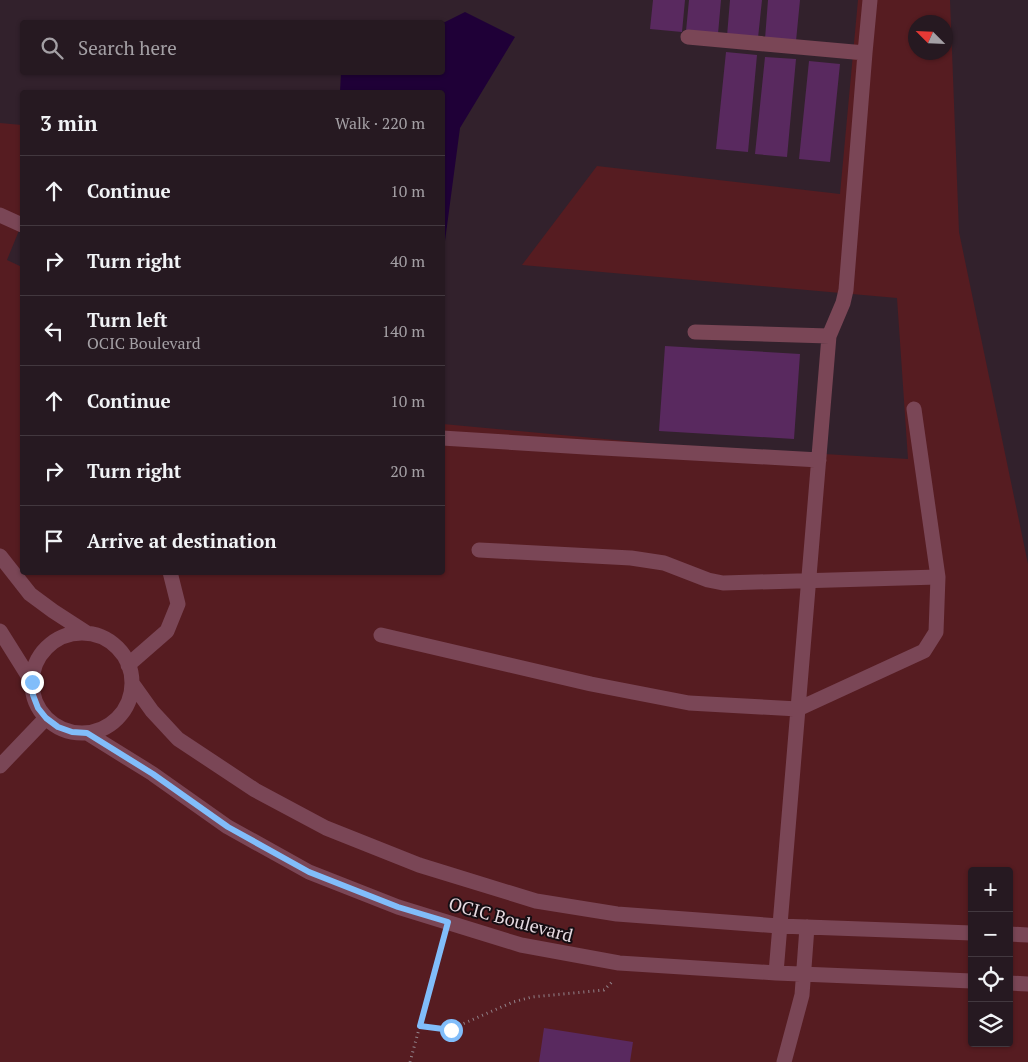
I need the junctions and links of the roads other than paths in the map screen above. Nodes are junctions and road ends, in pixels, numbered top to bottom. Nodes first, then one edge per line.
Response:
1 (870, 0) edge
2 (688, 37) dead end
3 (865, 53) junction
4 (0, 215) edge
5 (20, 224) edge
6 (695, 332) dead end
7 (829, 336) junction
8 (914, 409) dead end
9 (445, 438) edge
10 (819, 460) junction
11 (479, 550) dead end
12 (0, 556) edge
13 (171, 575) edge
14 (938, 577) junction
15 (808, 580) junction
16 (0, 631) edge
17 (88, 633) junction
18 (381, 635) dead end
19 (128, 665) junction
20 (32, 682) junction
21 (132, 683) junction
22 (798, 709) junction
23 (46, 718) junction
24 (87, 733) junction
25 (0, 766) edge
26 (779, 926) junction
27 (807, 927) junction
28 (968, 933) edge
29 (1013, 934) edge
30 (1028, 935) edge
31 (776, 973) junction
32 (803, 974) junction
33 (968, 981) edge
34 (1013, 983) edge
35 (1028, 984) edge
36 (784, 1062) edge

1 - 3 street
2 - 3 street
3 - 7 street
4 - 5 street
6 - 7 street
7 - 10 street
8 - 14 street
9 - 10 street
10 - 15 street
11 - 15 street
12 - 17 street
13 - 19 street
14 - 15 street
14 - 22 street
15 - 22 street
16 - 20 street
17 - 19 street
17 - 20 street
18 - 22 street
19 - 21 street
20 - 23 street
21 - 24 street
21 - 26 street, OCIC Boulevard
22 - 26 street
23 - 24 street
23 - 25 street
24 - 31 street, OCIC Boulevard
26 - 27 street, OCIC Boulevard
26 - 31 street
27 - 28 street, OCIC Boulevard
27 - 32 street
29 - 30 street
31 - 32 street, OCIC Boulevard
32 - 33 street, OCIC Boulevard
32 - 36 street
34 - 35 street

